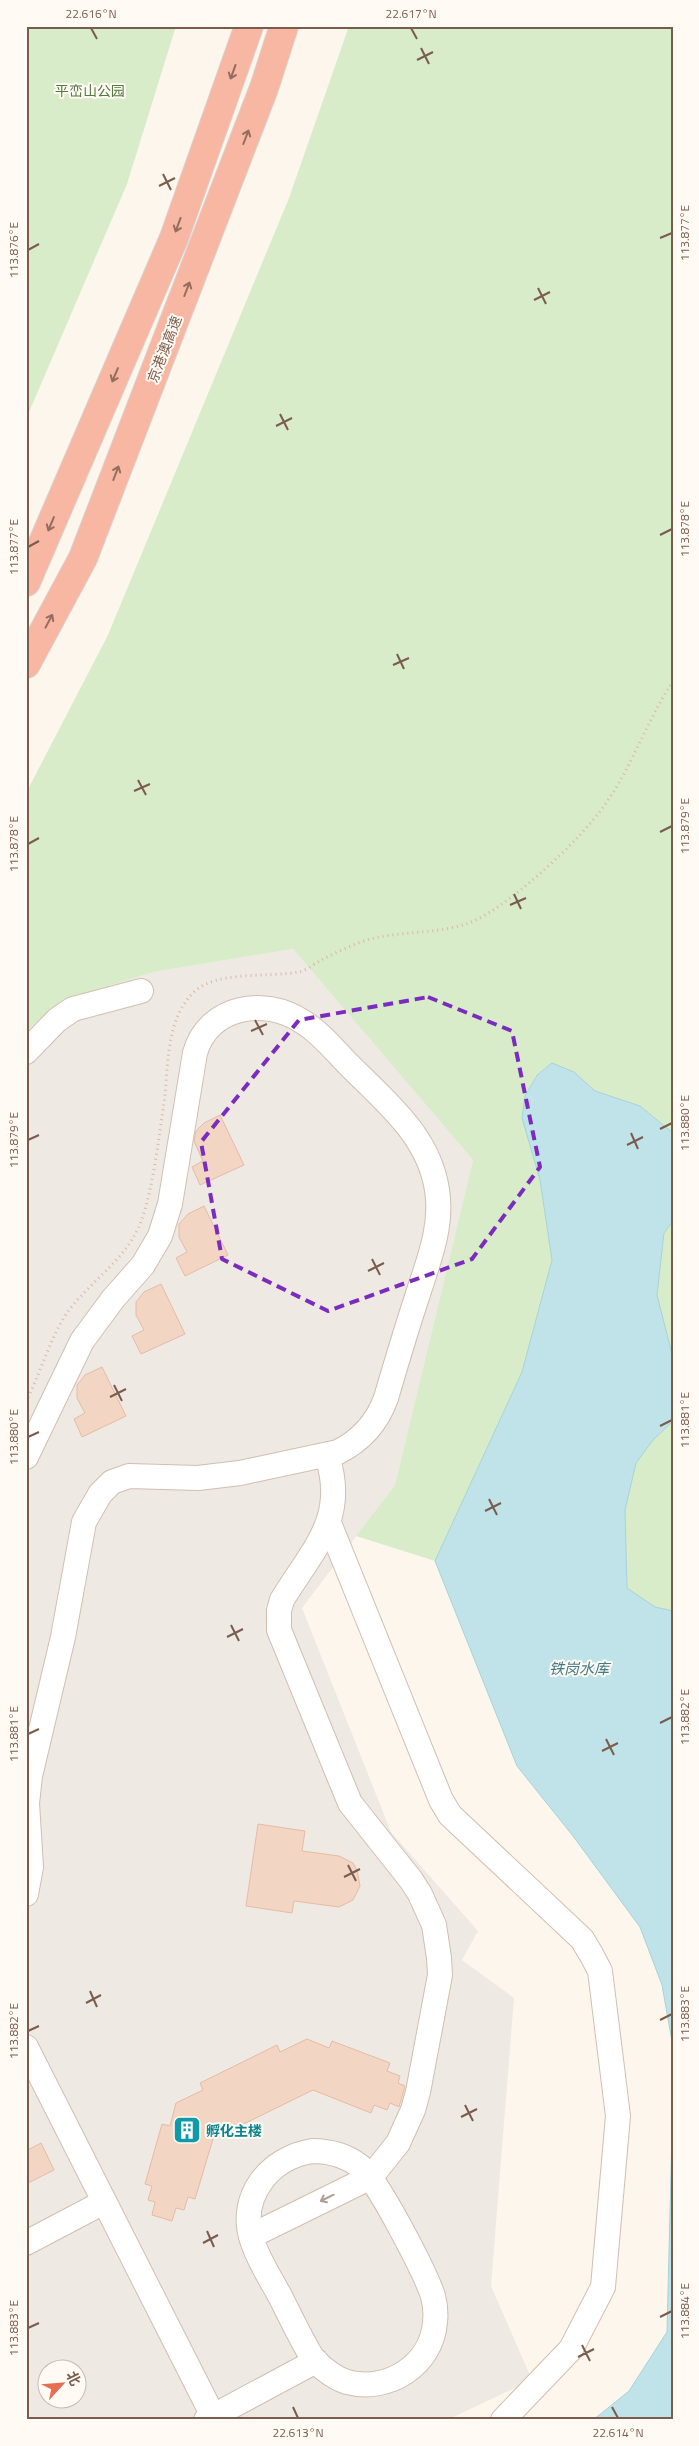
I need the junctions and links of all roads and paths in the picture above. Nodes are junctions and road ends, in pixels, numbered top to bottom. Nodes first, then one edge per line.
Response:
1 (249, 26) edge
2 (284, 26) edge
3 (26, 582) edge
4 (26, 664) edge
5 (141, 991) dead end
6 (26, 1052) edge
7 (326, 1456) junction
8 (26, 1457) edge
9 (329, 1523) junction
10 (26, 1894) edge
11 (26, 2047) edge
12 (371, 2177) junction
13 (104, 2202) junction
14 (251, 2236) junction
15 (26, 2242) edge
16 (316, 2361) junction
17 (210, 2418) edge
18 (503, 2420) edge

1 -> 3 highway
4 -> 2 highway, 京港澳高速
5 - 6 street
7 - 8 street
7 - 9 street
7 - 10 street
9 - 12 street
9 - 18 street
11 - 13 street
12 -> 14 street
12 - 14 street
12 - 16 street
13 - 15 street
13 - 17 street
14 - 16 street
16 - 17 street

